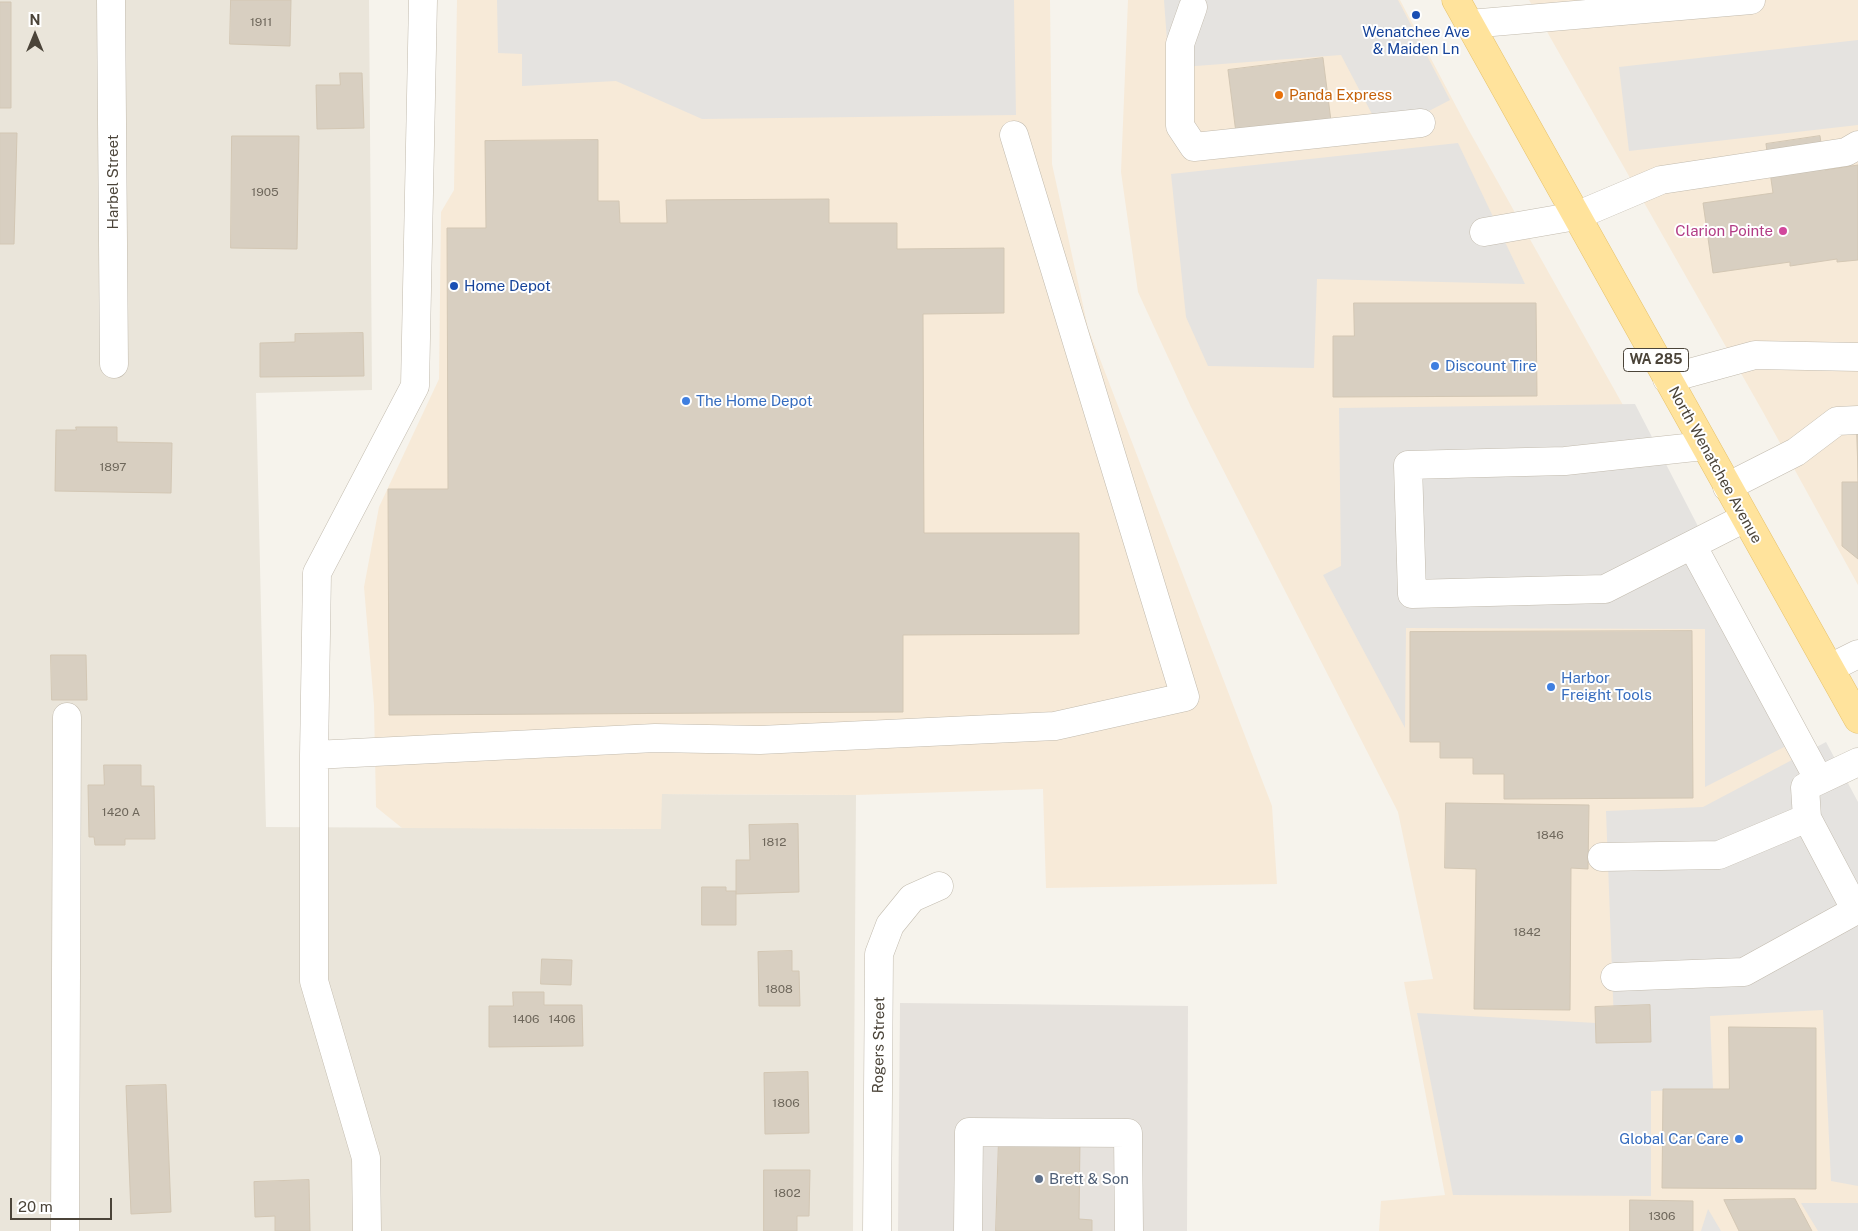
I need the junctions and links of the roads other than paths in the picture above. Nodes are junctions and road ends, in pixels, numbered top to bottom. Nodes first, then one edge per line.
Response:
1 (112, 0) edge
2 (423, 0) edge
3 (1456, 0) edge
4 (1751, 0) edge
5 (1193, 7) dead end
6 (1470, 24) junction
7 (1421, 123) dead end
8 (1014, 135) dead end
9 (1858, 145) edge
10 (1576, 216) junction
11 (1484, 232) dead end
12 (1858, 357) edge
13 (114, 364) dead end
14 (1667, 379) junction
15 (1858, 420) edge
16 (1704, 446) junction
17 (1727, 487) junction
18 (1745, 518) junction
19 (1692, 545) junction
20 (1858, 654) edge
21 (1830, 668) junction
22 (67, 717) dead end
23 (1858, 719) edge
24 (314, 755) junction
25 (1858, 762) edge
26 (1819, 780) junction
27 (1807, 818) junction
28 (1602, 857) dead end
29 (939, 886) dead end
30 (1615, 978) dead end
31 (65, 1231) edge
32 (367, 1231) edge
33 (877, 1231) edge
34 (968, 1231) edge
35 (1129, 1231) edge

1 - 13 street, Harbel Street
2 - 24 street
3 - 6 main road, North Wenatchee Avenue / WA 285
4 - 6 street
5 - 7 street
6 - 10 main road, North Wenatchee Avenue / WA 285
8 - 24 street
9 - 10 street
10 - 11 street
10 - 14 main road, North Wenatchee Avenue / WA 285
12 - 14 street
14 - 16 main road, North Wenatchee Avenue / WA 285
15 - 17 street
16 - 17 main road, North Wenatchee Avenue / WA 285
16 - 19 street
17 - 18 main road, North Wenatchee Avenue / WA 285
18 - 19 street
18 - 21 main road, North Wenatchee Avenue / WA 285
19 - 26 street
20 - 21 street
21 - 23 main road, North Wenatchee Avenue / WA 285
22 - 31 street
24 - 32 street
25 - 26 street
26 - 27 street
27 - 28 street
27 - 30 street
29 - 33 street, Rogers Street
34 - 35 street

